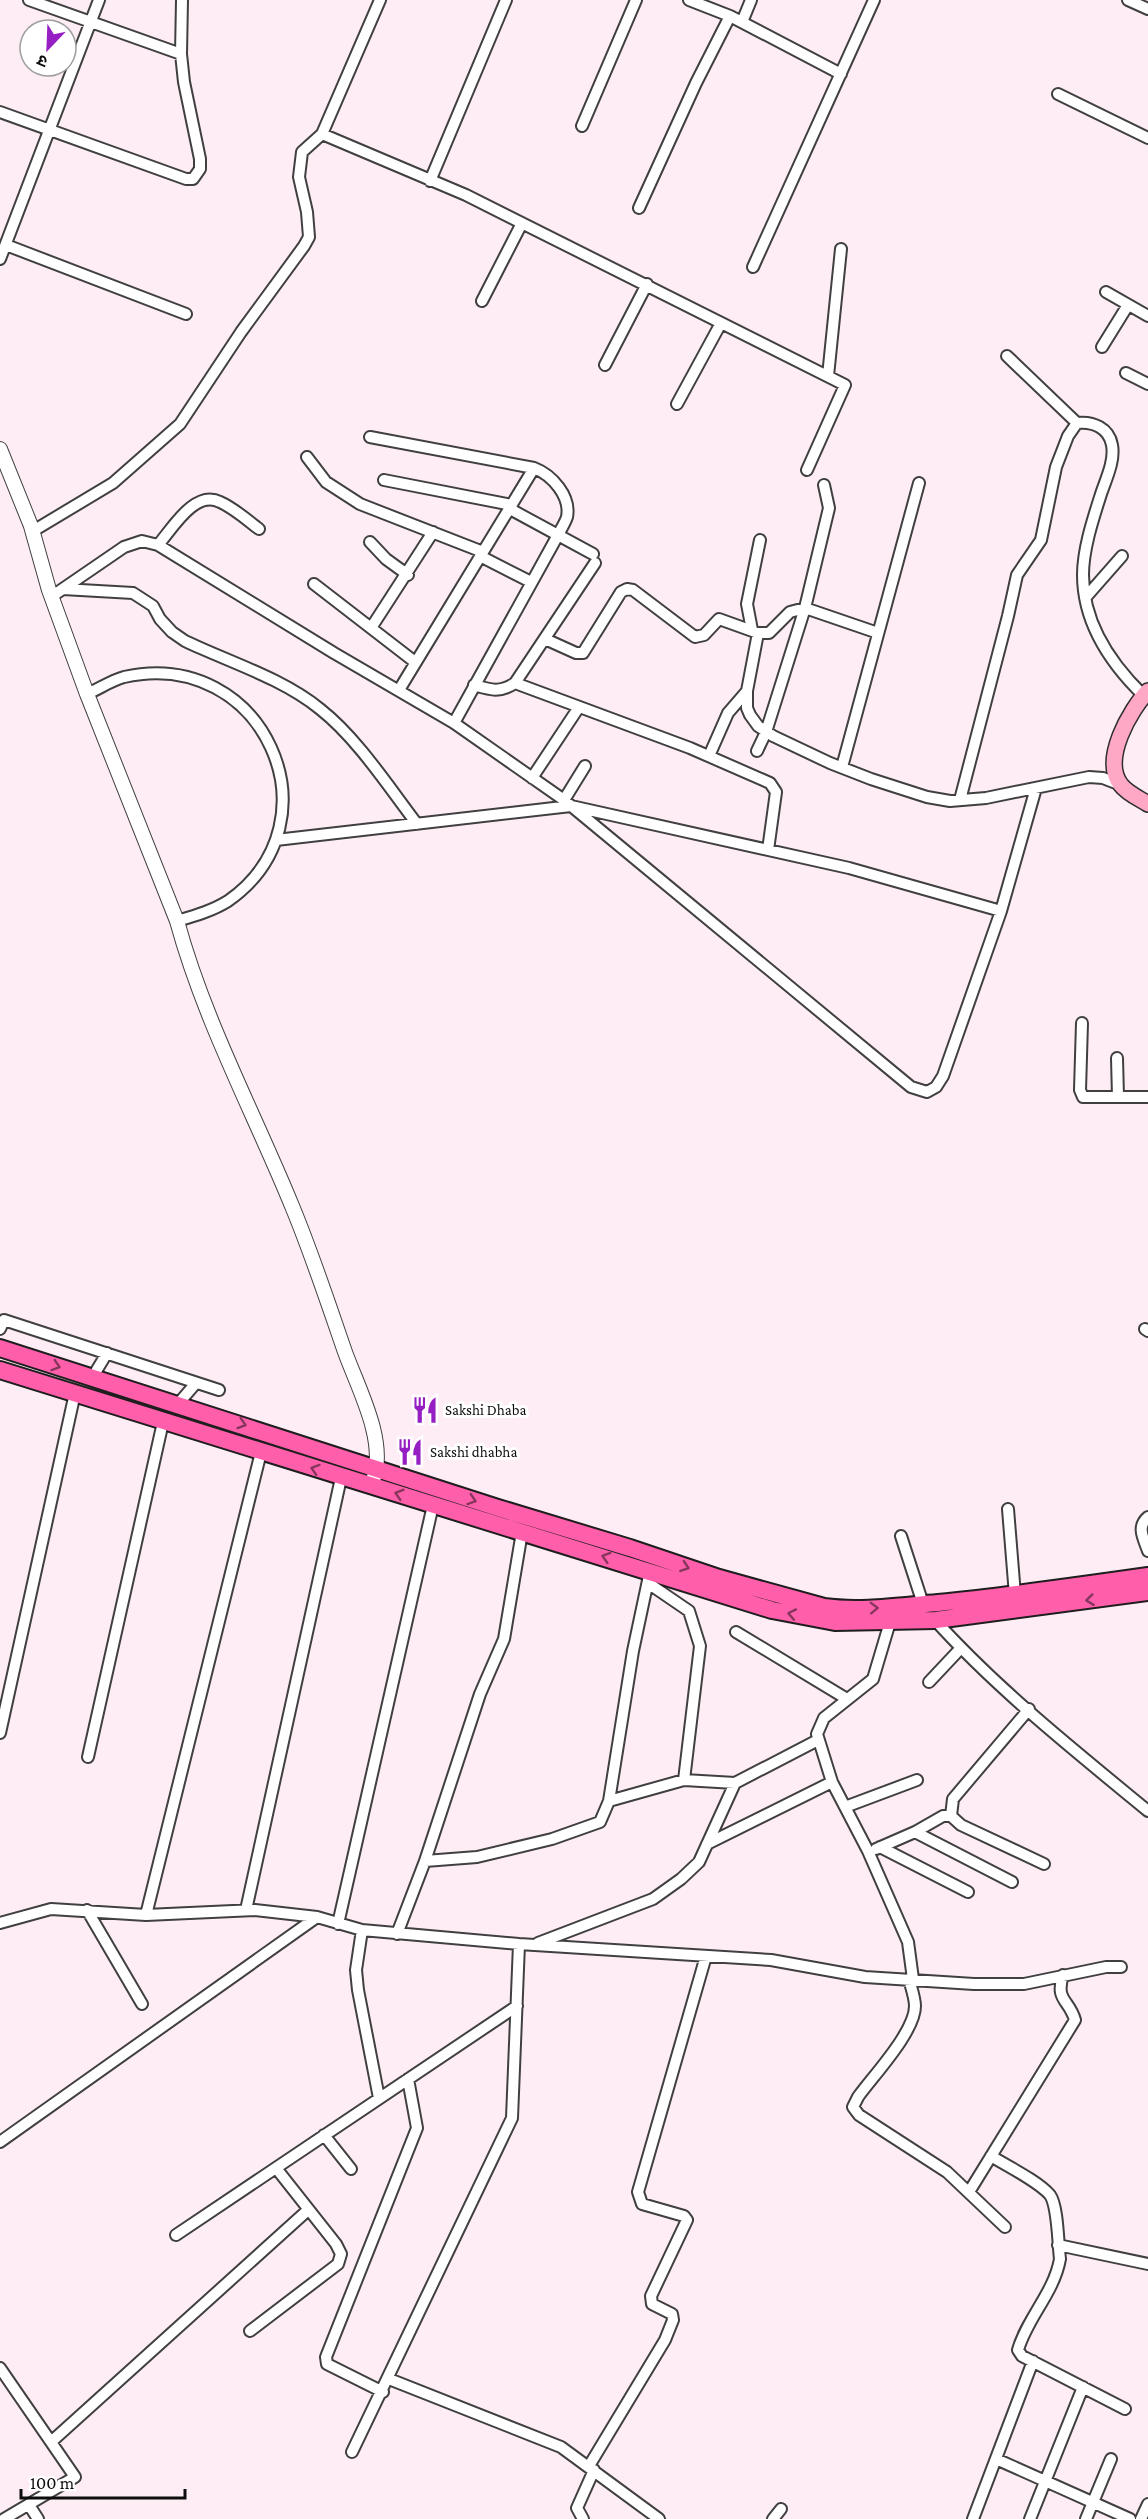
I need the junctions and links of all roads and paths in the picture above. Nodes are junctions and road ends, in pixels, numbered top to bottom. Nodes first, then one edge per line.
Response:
1 (29, 0) edge
2 (99, 0) edge
3 (182, 0) edge
4 (380, 0) edge
5 (506, 0) edge
6 (636, 0) edge
7 (689, 0) edge
8 (751, 0) edge
9 (874, 0) edge
10 (1128, 0) edge
11 (1148, 9) edge
12 (730, 16) junction
13 (90, 22) junction
14 (742, 22) junction
15 (181, 54) junction
16 (841, 74) junction
17 (1058, 94) dead end
18 (0, 112) edge
19 (582, 126) dead end
20 (50, 131) junction
21 (322, 134) junction
22 (1148, 138) edge
23 (430, 181) junction
24 (639, 208) dead end
25 (522, 223) junction
26 (6, 245) junction
27 (841, 249) dead end
28 (0, 259) edge
29 (753, 267) dead end
30 (647, 284) junction
31 (1106, 292) dead end
32 (482, 302) dead end
33 (1128, 305) junction
34 (186, 314) dead end
35 (1148, 315) edge
36 (721, 323) junction
37 (1102, 347) dead end
38 (1007, 356) dead end
39 (605, 364) dead end
40 (1126, 372) dead end
41 (828, 376) junction
42 (1148, 384) edge
43 (677, 404) dead end
44 (1077, 423) junction
45 (370, 437) dead end
46 (0, 449) edge
47 (307, 457) dead end
48 (534, 468) junction
49 (807, 470) dead end
50 (384, 480) dead end
51 (919, 483) dead end
52 (824, 485) dead end
53 (511, 507) junction
54 (259, 529) dead end
55 (33, 531) junction
56 (433, 532) junction
57 (558, 535) junction
58 (760, 540) dead end
59 (370, 542) dead end
60 (158, 545) junction
61 (481, 554) junction
62 (1122, 556) dead end
63 (408, 574) junction
64 (531, 582) junction
65 (314, 584) dead end
66 (54, 592) junction
67 (1086, 597) junction
68 (805, 608) junction
69 (371, 628) junction
70 (755, 632) junction
71 (878, 633) junction
72 (545, 639) junction
73 (415, 662) junction
74 (514, 683) junction
75 (474, 685) junction
76 (399, 690) junction
77 (747, 691) junction
78 (1146, 693) edge
79 (87, 694) junction
80 (579, 707) junction
81 (454, 723) junction
82 (766, 732) junction
83 (757, 751) dead end
84 (709, 756) junction
85 (585, 766) dead end
86 (842, 767) junction
87 (532, 778) junction
88 (1121, 785) junction
89 (1036, 788) junction
90 (960, 800) junction
91 (567, 803) junction
92 (1148, 804) edge
93 (417, 824) junction
94 (276, 840) junction
95 (768, 850) junction
96 (1001, 911) junction
97 (177, 921) junction
98 (1082, 1023) dead end
99 (1117, 1058) dead end
100 (1118, 1097) junction
101 (1148, 1097) edge
102 (0, 1329) edge
103 (0, 1348) edge
104 (107, 1353) junction
105 (0, 1370) edge
106 (93, 1378) junction
107 (196, 1383) junction
108 (114, 1384) junction
109 (219, 1390) dead end
110 (75, 1393) junction
111 (108, 1403) junction
112 (178, 1404) junction
113 (163, 1422) junction
114 (261, 1452) junction
115 (377, 1469) junction
116 (341, 1478) junction
117 (372, 1486) junction
118 (433, 1504) junction
119 (1008, 1509) dead end
120 (1148, 1517) edge
121 (522, 1532) junction
122 (901, 1536) dead end
123 (1148, 1551) edge
124 (1148, 1576) edge
125 (649, 1577) junction
126 (1148, 1593) edge
127 (1015, 1595) junction
128 (922, 1604) junction
129 (936, 1620) junction
130 (890, 1622) junction
131 (736, 1632) dead end
132 (961, 1648) junction
133 (929, 1682) dead end
134 (847, 1699) junction
135 (1029, 1709) junction
136 (0, 1733) edge
137 (818, 1740) junction
138 (88, 1757) dead end
139 (684, 1780) junction
140 (917, 1780) dead end
141 (832, 1782) junction
142 (735, 1783) junction
143 (609, 1801) junction
144 (845, 1807) junction
145 (1148, 1811) edge
146 (951, 1816) junction
147 (915, 1832) junction
148 (707, 1844) junction
149 (880, 1847) junction
150 (868, 1851) junction
151 (425, 1862) junction
152 (1044, 1864) dead end
153 (1012, 1882) dead end
154 (968, 1892) dead end
155 (87, 1910) junction
156 (246, 1910) junction
157 (146, 1915) junction
158 (317, 1917) junction
159 (0, 1923) edge
160 (338, 1924) junction
161 (362, 1930) junction
162 (397, 1934) junction
163 (519, 1944) junction
164 (532, 1945) junction
165 (706, 1956) junction
166 (1121, 1967) dead end
167 (1063, 1975) junction
168 (911, 1979) junction
169 (142, 2004) dead end
170 (517, 2006) junction
171 (408, 2079) junction
172 (380, 2098) junction
173 (324, 2135) junction
174 (0, 2142) edge
175 (991, 2156) junction
176 (276, 2168) junction
177 (351, 2169) dead end
178 (969, 2192) junction
179 (308, 2210) junction
180 (1005, 2227) dead end
181 (176, 2235) dead end
182 (1058, 2244) junction
183 (1148, 2264) edge
184 (250, 2331) dead end
185 (1033, 2361) junction
186 (0, 2368) edge
187 (389, 2379) junction
188 (1083, 2387) junction
189 (382, 2392) junction
190 (1125, 2409) dead end
191 (51, 2442) junction
192 (352, 2452) dead end
193 (996, 2459) junction
194 (1111, 2459) dead end
195 (592, 2468) junction
196 (1045, 2482) junction
197 (1092, 2503) junction
198 (1148, 2504) edge
199 (28, 2505) junction
200 (781, 2509) dead end
201 (4, 2519) edge
202 (38, 2519) edge
203 (583, 2519) edge
204 (659, 2519) edge
205 (773, 2519) edge
206 (973, 2519) edge
207 (1030, 2519) edge
208 (1086, 2519) edge
209 (1130, 2519) edge
210 (1142, 2519) edge

1 - 13 street
2 - 13 street
3 - 15 street
4 - 21 street
5 - 23 street
6 - 19 street
7 - 12 street
8 - 14 street
9 - 16 street
10 - 11 street
12 - 14 street
12 - 24 street
13 - 15 street
13 - 20 street
14 - 16 street
15 - 20 street
16 - 29 street
17 - 22 street
18 - 20 street
20 - 26 street
21 - 23 street
21 - 55 street
23 - 25 street
25 - 30 street
25 - 32 street
26 - 28 street
26 - 34 street
27 - 41 street
30 - 36 street
30 - 39 street
31 - 33 street
33 - 35 street
33 - 37 street
36 - 41 street
36 - 43 street
38 - 44 street
40 - 42 street
41 - 49 street
44 - 67 street
44 - 90 street
45 - 48 street
46 - 55 street
47 - 56 street
48 - 53 street
48 - 57 street
50 - 53 street
51 - 71 street
52 - 68 street
53 - 57 street
53 - 61 street
54 - 60 street
55 - 66 street
56 - 61 street
56 - 63 street
57 - 64 street
57 - 72 street
58 - 70 street
59 - 63 street
60 - 66 street
60 - 76 street
61 - 64 street
61 - 73 street
62 - 67 street
63 - 69 street
64 - 75 street
65 - 69 street
66 - 79 street
66 - 93 street
67 - 78 street
68 - 70 street
68 - 71 street
68 - 82 street
69 - 73 street
70 - 72 street
70 - 77 street
71 - 86 street
72 - 74 street
73 - 76 street
74 - 75 street
74 - 80 street
75 - 81 street
76 - 81 street
77 - 82 street
77 - 84 street
78 - 88 main road
79 - 94 street
79 - 97 street
80 - 84 street
80 - 87 street
81 - 87 street
82 - 83 street
82 - 86 street
84 - 95 street
85 - 91 street
86 - 90 street
87 - 91 street
88 - 89 street
88 - 92 main road
89 - 90 street
89 - 96 street
91 - 93 street
91 - 95 street
91 - 96 street
93 - 94 street
94 - 97 street
95 - 96 street
97 - 115 street
98 - 100 street
99 - 100 street
100 - 101 street
102 - 104 street
103 -> 106 main road
104 - 106 street
104 - 107 street
105 - 110 main road
106 - 108 main road
107 - 109 street
107 - 112 street
108 - 111 main road
108 - 112 main road
110 - 111 main road
110 - 136 street
111 - 113 main road
112 -> 115 main road
113 - 114 main road
113 - 138 street
116 -> 114 main road
114 - 157 street
115 - 117 street
115 -> 128 main road
116 - 117 main road
116 - 156 street
118 -> 117 main road
118 - 121 main road
118 - 160 street
119 - 127 street
120 - 123 street
125 -> 121 main road
121 - 151 street
122 - 128 street
124 - 127 main road
130 -> 125 main road
125 - 139 street
125 - 143 street
126 -> 129 main road
127 - 128 main road
128 - 129 street
129 - 130 main road
129 - 132 street
130 - 134 street
131 - 134 street
132 - 133 street
132 - 135 street
134 - 137 street
135 - 145 street
135 - 146 street
137 - 141 street
137 - 142 street
139 - 142 street
139 - 143 street
140 - 144 street
141 - 144 street
141 - 148 street
142 - 148 street
143 - 151 street
144 - 150 street
146 - 147 street
146 - 152 street
147 - 149 street
147 - 153 street
148 - 164 street
149 - 150 street
149 - 154 street
150 - 168 street
151 - 162 street
155 - 157 street
155 - 159 street
155 - 169 street
156 - 157 street
156 - 158 street
158 - 160 street
158 - 174 street
160 - 161 street
161 - 162 street
161 - 172 street
162 - 163 street
163 - 164 street
163 - 170 street
164 - 165 street
165 - 168 street
165 - 195 street
166 - 167 street
167 - 168 street
167 - 175 street
168 - 178 street
170 - 171 street
170 - 187 street
171 - 172 street
171 - 189 street
172 - 173 street
173 - 176 street
173 - 177 street
175 - 178 street
175 - 182 street
176 - 179 street
176 - 181 street
178 - 180 street
179 - 184 street
179 - 191 street
182 - 183 street
182 - 185 street
185 - 188 street
185 - 193 street
186 - 191 street
187 - 189 street
187 - 195 street
188 - 190 street
188 - 196 street
189 - 192 street
191 - 199 street
193 - 196 street
193 - 206 street
194 - 197 street
195 - 203 street
195 - 204 street
196 - 197 street
196 - 207 street
197 - 208 street
197 - 209 street
198 - 210 street
199 - 201 street
199 - 202 street
200 - 205 street

